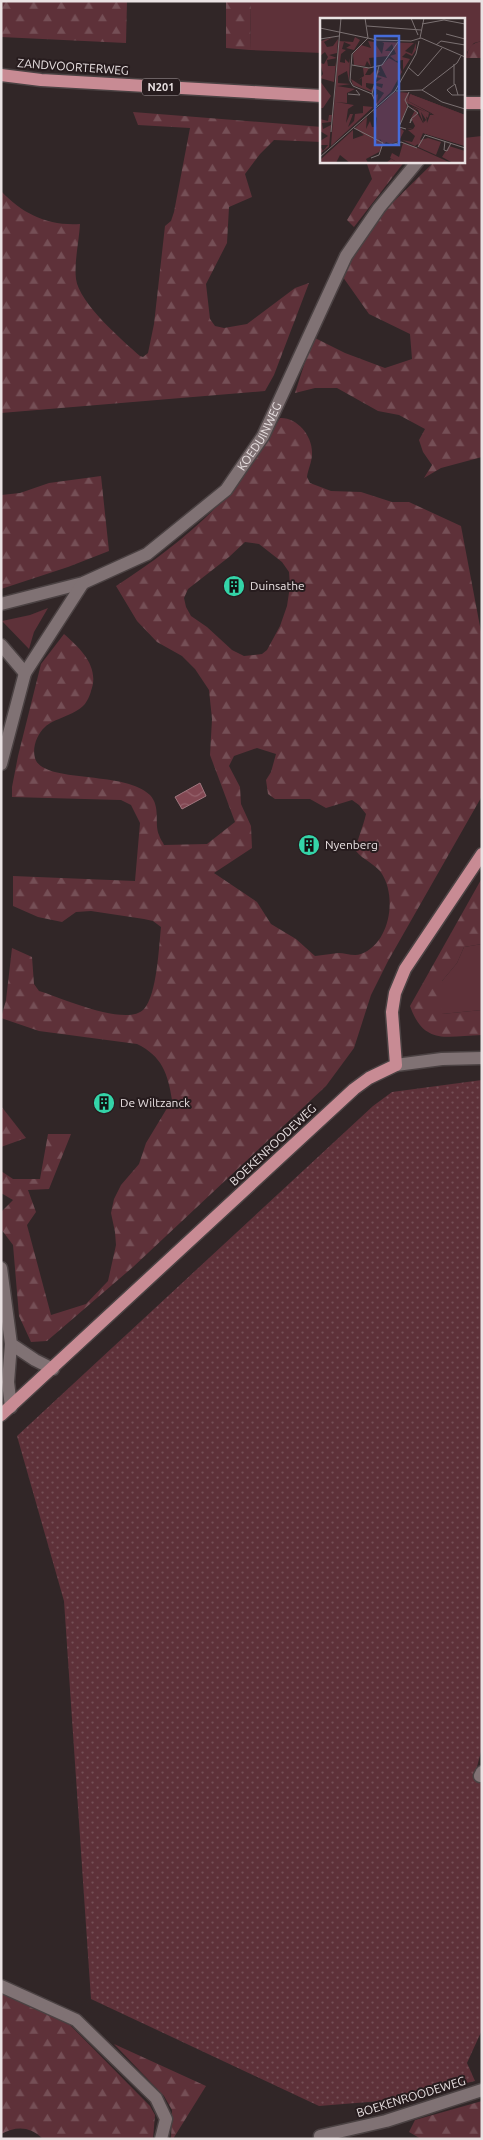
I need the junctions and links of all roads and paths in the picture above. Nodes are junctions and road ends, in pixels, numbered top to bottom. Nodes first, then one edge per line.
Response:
1 (1, 75) edge
2 (320, 96) edge
3 (466, 103) edge
4 (482, 103) edge
5 (417, 162) edge
6 (83, 583) junction
7 (1, 604) edge
8 (1, 644) edge
9 (25, 674) junction
10 (1, 764) edge
11 (482, 854) edge
12 (482, 1058) edge
13 (396, 1065) junction
14 (1, 1268) edge
15 (11, 1344) junction
16 (53, 1369) junction
17 (6, 1411) edge
18 (1, 1986) edge
19 (482, 2090) edge
20 (320, 2136) dead end
21 (161, 2139) edge

1 - 2 main road, ZANDVOORTERWEG / N201
3 - 4 main road
5 - 6 street, KOEDUINWEG
6 - 7 street, KOEDUINWEG
6 - 9 street
8 - 9 street
9 - 10 street
11 - 13 main road
12 - 13 street
13 - 16 main road, BOEKENROODEWEG
14 - 15 street
15 - 16 street
15 - 17 street
16 - 17 main road, BOEKENROODEWEG
18 - 21 street
19 - 20 street, BOEKENROODEWEG

